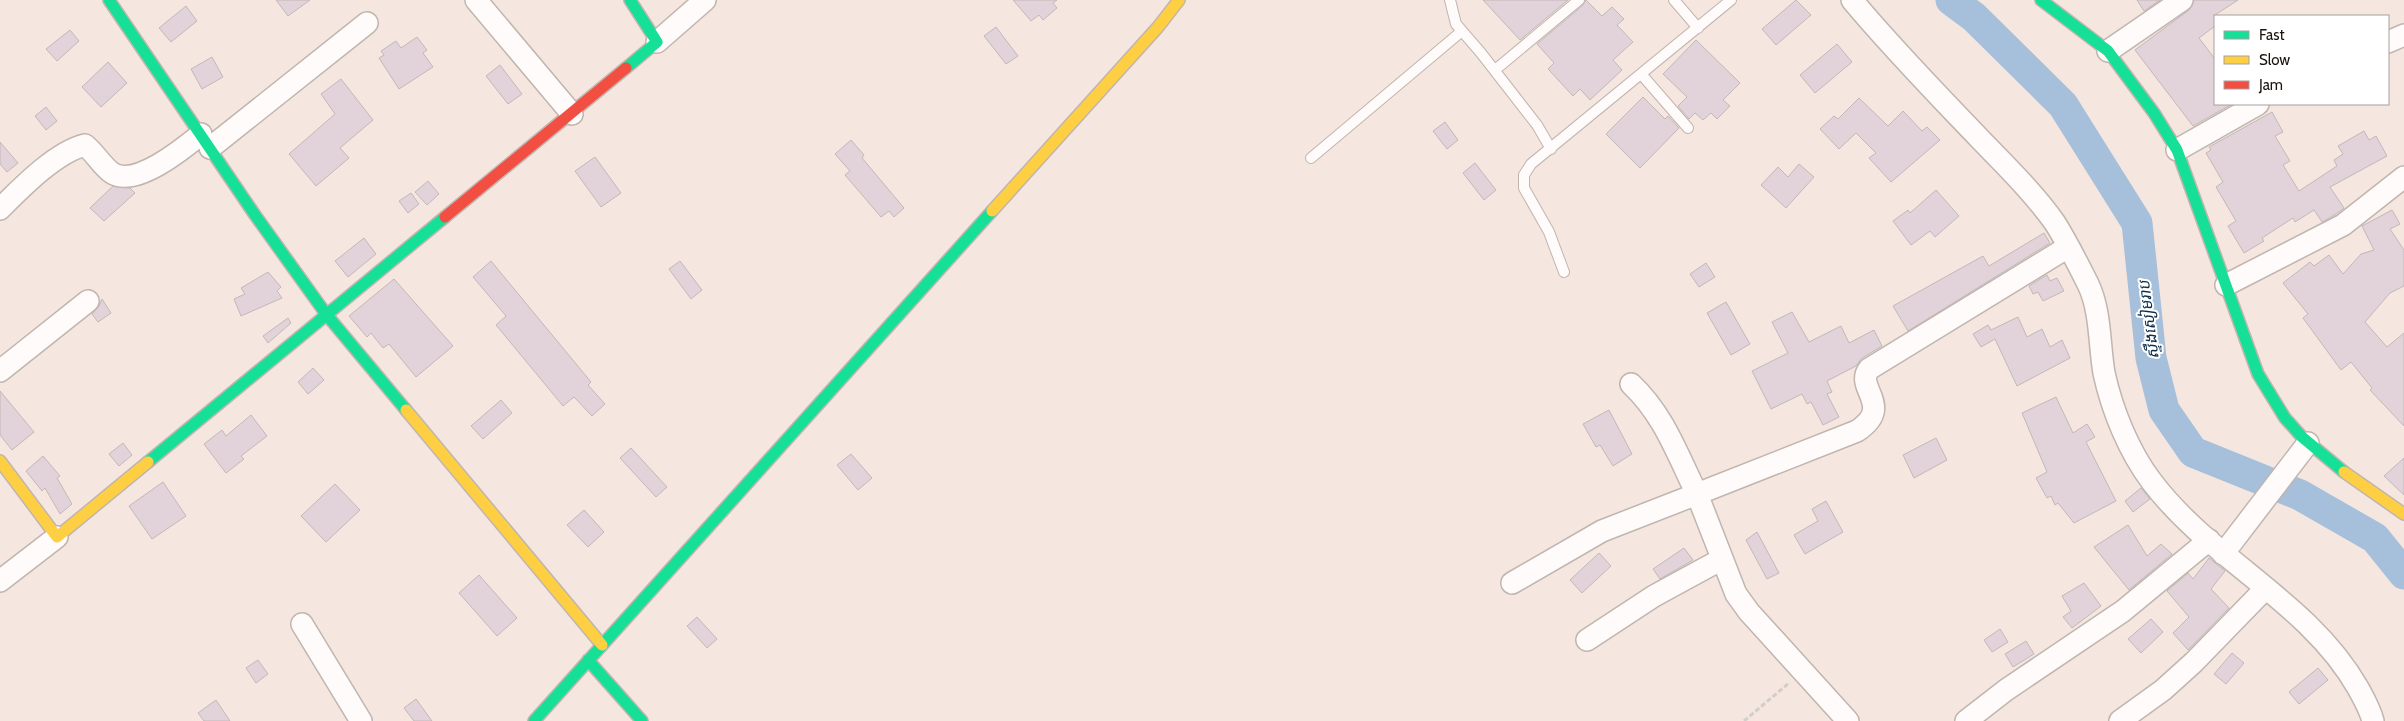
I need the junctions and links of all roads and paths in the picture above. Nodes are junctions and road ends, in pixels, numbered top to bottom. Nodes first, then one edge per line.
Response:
1 (476, 0) edge
2 (630, 0) edge
3 (705, 0) edge
4 (1179, 0) edge
5 (1450, 0) edge
6 (1579, 0) edge
7 (1674, 0) edge
8 (1731, 0) edge
9 (1852, 0) edge
10 (2041, 0) edge
11 (2182, 0) edge
12 (113, 2) edge
13 (367, 23) dead end
14 (1698, 28) junction
15 (1462, 31) junction
16 (2404, 35) edge
17 (657, 42) junction
18 (2389, 42) edge
19 (2108, 50) junction
20 (1494, 70) junction
21 (1642, 75) junction
22 (2256, 105) edge
23 (572, 114) junction
24 (1688, 128) dead end
25 (205, 141) junction
26 (1551, 149) junction
27 (2177, 150) junction
28 (1311, 158) dead end
29 (2404, 177) edge
30 (0, 209) edge
31 (2068, 247) junction
32 (1564, 272) dead end
33 (2226, 284) junction
34 (88, 300) dead end
35 (326, 314) junction
36 (0, 371) edge
37 (1631, 384) dead end
38 (2308, 443) junction
39 (0, 461) edge
40 (1697, 494) junction
41 (2404, 514) edge
42 (57, 537) junction
43 (2216, 547) junction
44 (1722, 559) junction
45 (0, 581) edge
46 (1512, 583) dead end
47 (2265, 589) junction
48 (302, 624) dead end
49 (1587, 640) dead end
50 (602, 645) junction
51 (588, 660) junction
52 (1803, 672) junction
53 (361, 721) edge
54 (534, 721) edge
55 (642, 721) edge
56 (1744, 721) edge
57 (1848, 721) edge
58 (1966, 721) edge
59 (2120, 721) edge
60 (2373, 721) edge

1 - 23 street
2 - 17 main road
3 - 17 street
4 - 50 main road
5 - 15 lane
6 - 20 lane
7 - 14 lane
8 - 14 lane
9 - 31 street
10 - 19 main road
11 - 19 street
12 - 25 main road
13 - 25 street
14 - 21 lane
15 - 20 lane
15 - 28 lane
16 - 18 street
17 - 23 main road
19 - 27 main road
20 - 26 lane
21 - 24 lane
21 - 26 lane
22 - 27 street
23 - 35 main road
25 - 30 street
25 - 35 main road
26 - 32 lane
27 - 33 main road
29 - 33 street
31 - 40 street
31 - 43 street
33 - 38 main road
34 - 36 street
35 - 42 main road
35 - 50 main road
37 - 40 street
38 - 41 main road
38 - 43 street
39 - 42 main road
40 - 44 street
40 - 46 street
42 - 45 street
43 - 47 street
43 - 58 street
44 - 49 street
44 - 52 street
47 - 59 street
47 - 60 street
48 - 53 street
50 - 51 main road
51 - 54 main road
51 - 55 main road
52 - 56 path
52 - 57 street

